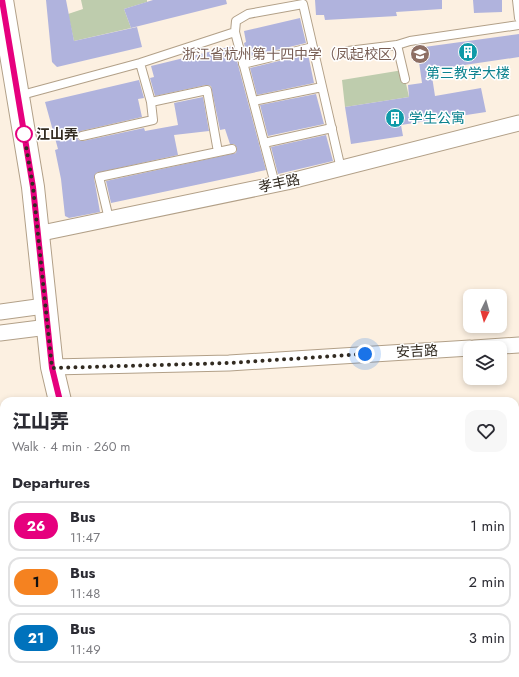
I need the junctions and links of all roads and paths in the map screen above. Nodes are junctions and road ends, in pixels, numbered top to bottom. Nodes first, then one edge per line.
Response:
1 (2, 0) edge
2 (517, 0) edge
3 (519, 18) edge
4 (519, 25) edge
5 (235, 32) junction
6 (397, 45) junction
7 (313, 47) junction
8 (348, 51) dead end
9 (140, 63) junction
10 (243, 64) junction
11 (405, 79) dead end
12 (322, 87) junction
13 (18, 96) junction
14 (253, 101) junction
15 (151, 102) junction
16 (519, 123) edge
17 (332, 128) junction
18 (82, 136) dead end
19 (264, 143) junction
20 (232, 149) dead end
21 (218, 152) junction
22 (342, 169) junction
23 (275, 184) junction
24 (109, 219) junction
25 (37, 234) junction
26 (44, 306) junction
27 (0, 312) edge
28 (48, 327) junction
29 (0, 333) edge
30 (519, 345) edge
31 (507, 346) edge
32 (463, 348) edge
33 (52, 368) junction
34 (59, 397) edge

1 - 13 street
2 - 3 lane
4 - 6 lane
5 - 7 lane
5 - 9 lane
5 - 10 lane
6 - 8 lane
6 - 11 lane
7 - 10 lane
7 - 12 lane
9 - 13 lane
9 - 15 lane
10 - 14 lane
12 - 14 lane
12 - 17 lane
13 - 25 street
14 - 19 lane
15 - 18 lane
15 - 21 lane
16 - 22 street, 孝丰路
17 - 19 lane
17 - 22 lane
19 - 23 lane
20 - 21 lane
21 - 24 lane
22 - 23 street, 孝丰路
23 - 24 street, 孝丰路
24 - 25 street, 孝丰路
25 - 26 street
26 - 27 street
26 - 28 street
28 - 29 street
28 - 33 street
30 - 31 street
32 - 33 street, 安吉路
33 - 34 street

